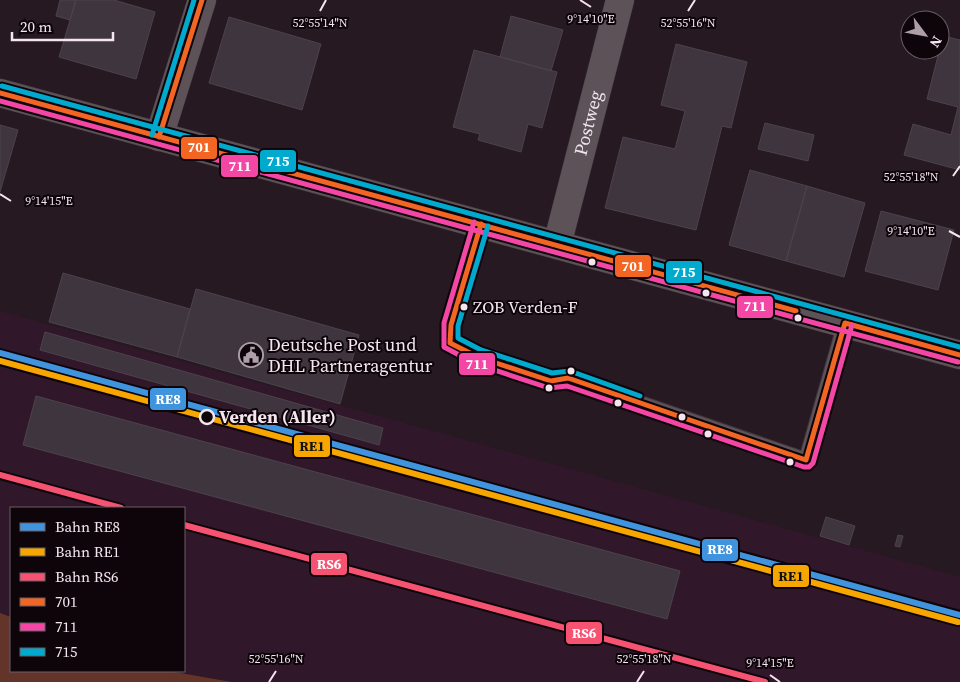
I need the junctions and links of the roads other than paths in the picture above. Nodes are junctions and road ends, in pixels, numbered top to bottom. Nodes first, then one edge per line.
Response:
1 (202, 0) edge
2 (620, 0) edge
3 (0, 93) edge
4 (159, 137) junction
5 (481, 224) junction
6 (556, 245) junction
7 (845, 324) junction
8 (960, 355) edge

1 - 4 street
2 - 6 street, Postweg
3 - 4 street
4 - 5 street
5 - 6 street
5 - 7 lane
6 - 7 street
7 - 8 street

